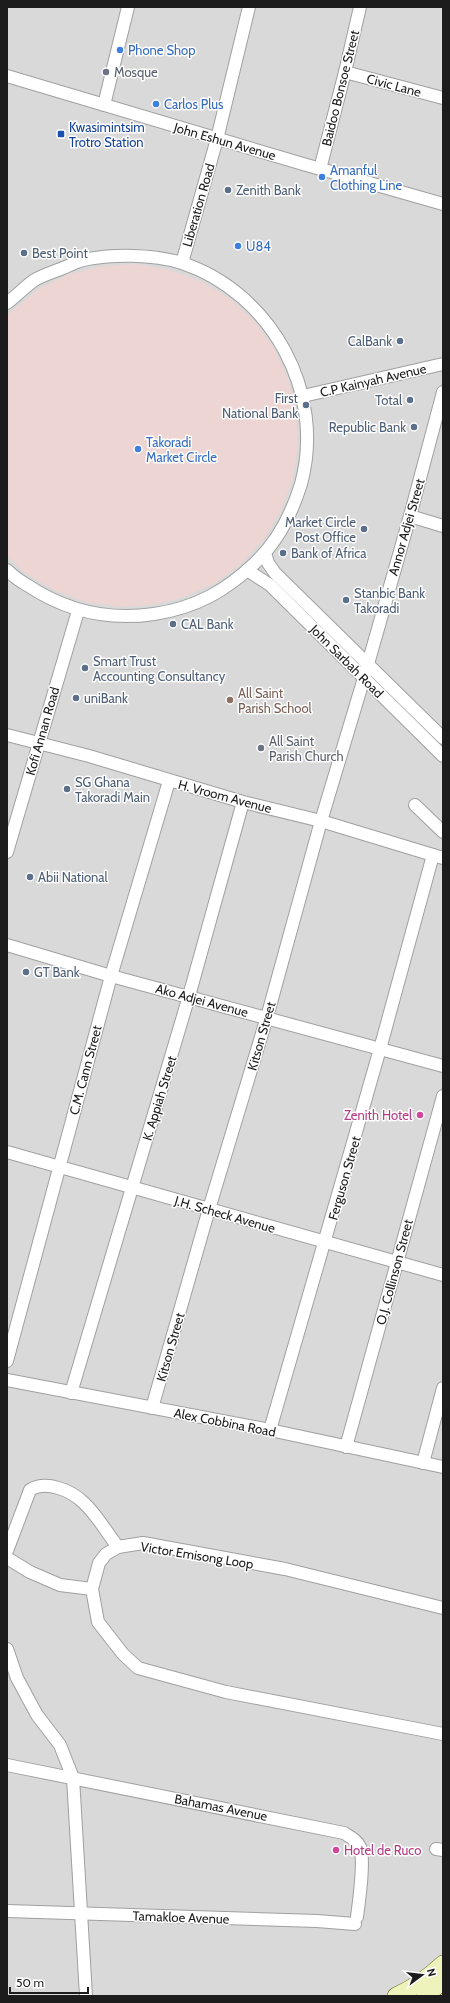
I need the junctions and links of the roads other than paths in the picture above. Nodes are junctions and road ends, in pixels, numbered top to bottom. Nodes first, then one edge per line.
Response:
1 (249, 7) edge
2 (360, 7) edge
3 (124, 8) edge
4 (345, 72) junction
5 (7, 76) edge
6 (443, 98) edge
7 (104, 105) junction
8 (217, 139) junction
9 (320, 169) junction
10 (443, 204) edge
11 (182, 263) junction
12 (7, 303) edge
13 (443, 364) edge
14 (443, 392) edge
15 (303, 396) junction
16 (410, 516) junction
17 (443, 526) edge
18 (265, 553) junction
19 (7, 570) edge
20 (247, 570) junction
21 (78, 611) junction
22 (367, 663) junction
23 (364, 678) junction
24 (7, 735) edge
25 (443, 738) edge
26 (38, 744) junction
27 (443, 756) edge
28 (169, 781) junction
29 (243, 802) junction
30 (415, 805) dead end
31 (321, 821) junction
32 (443, 832) edge
33 (7, 852) edge
34 (438, 856) edge
35 (7, 945) edge
36 (111, 976) junction
37 (189, 996) junction
38 (267, 1017) junction
39 (380, 1049) junction
40 (443, 1066) edge
41 (443, 1096) edge
42 (7, 1152) edge
43 (59, 1167) junction
44 (132, 1188) junction
45 (209, 1209) junction
46 (325, 1242) junction
47 (396, 1262) junction
48 (443, 1275) edge
49 (7, 1361) edge
50 (7, 1380) edge
51 (443, 1388) edge
52 (71, 1393) junction
53 (152, 1408) junction
54 (270, 1430) junction
55 (346, 1447) junction
56 (424, 1463) junction
57 (443, 1467) edge
58 (118, 1547) junction
59 (7, 1551) edge
60 (7, 1558) edge
61 (92, 1589) junction
62 (443, 1608) edge
63 (7, 1649) edge
64 (443, 1734) edge
65 (7, 1765) edge
66 (73, 1778) junction
67 (7, 1911) edge
68 (82, 1914) junction
69 (356, 1920) joint
70 (443, 1964) edge
71 (443, 1981) edge
72 (86, 1996) edge
73 (396, 1996) edge
74 (425, 1996) edge

1 - 8 street, Liberation Road
2 - 4 street, Baidoo Bonsoe Street
3 - 7 street
4 - 6 street, Civic Lane
4 - 9 street, Baidoo Bonsoe Street
5 - 7 street, John Eshun Avenue
7 - 8 street, John Eshun Avenue
8 - 9 street, John Eshun Avenue
8 - 11 street, Liberation Road
9 - 10 street, John Eshun Avenue
11 - 12 street
11 - 15 street
13 - 15 street, C.P Kainyah Avenue
14 - 16 street, Annor Adjei Street
15 - 18 street
16 - 17 street
16 - 22 street, Annor Adjei Street
18 - 20 street
18 - 22 street, John Sarbah Road
19 - 21 street
20 - 21 street
20 - 23 street, John Sarbah Road
21 - 26 street, Kofi Annan Road
22 - 23 street, Kitson Street
22 - 25 street, John Sarbah Road
23 - 27 street, John Sarbah Road
23 - 31 street, Kitson Street
24 - 26 street, H. Vroom Avenue
26 - 28 street, H. Vroom Avenue
26 - 33 street, Kofi Annan Road
28 - 29 street, H. Vroom Avenue
28 - 36 street, C.M. Cann Street
29 - 31 street, H. Vroom Avenue
29 - 37 street, K. Appiah Street
30 - 32 street
31 - 34 street, H. Vroom Avenue
31 - 38 street, Kitson Street
34 - 39 street, Ferguson Street
35 - 36 street, Ako Adjei Avenue
36 - 37 street, Ako Adjei Avenue
36 - 43 street, C.M. Cann Street
37 - 38 street, Ako Adjei Avenue
37 - 44 street, K. Appiah Street
38 - 39 street, Ako Adjei Avenue
38 - 45 street, Kitson Street
39 - 40 street, Ako Adjei Avenue
39 - 46 street, Ferguson Street
41 - 47 street, O.J. Collinson Street
42 - 43 street, J.H. Scheck Avenue
43 - 44 street, J.H. Scheck Avenue
43 - 49 street, C.M. Cann Street
44 - 45 street, J.H. Scheck Avenue
44 - 52 street, K. Appiah Street
45 - 46 street, J.H. Scheck Avenue
45 - 53 street, Kitson Street
46 - 47 street, J.H. Scheck Avenue
46 - 54 street, Ferguson Street
47 - 48 street, J.H. Scheck Avenue
47 - 55 street, O.J. Collinson Street
50 - 52 street, Alex Cobbina Road
51 - 56 street
52 - 53 street, Alex Cobbina Road
53 - 54 street, Alex Cobbina Road
54 - 55 street, Alex Cobbina Road
55 - 56 street, Alex Cobbina Road
56 - 57 street, Alex Cobbina Road
58 - 59 street
58 - 61 street, Victor Emisong Loop
58 - 62 street, Victor Emisong Loop
60 - 61 street
61 - 64 street, Victor Emisong Loop
63 - 66 street
65 - 66 street, Bahamas Avenue
66 - 68 street
66 - 69 street, Bahamas Avenue
67 - 68 street, Tamakloe Avenue
68 - 69 street, Tamakloe Avenue
68 - 72 street
70 - 73 street
71 - 74 street

